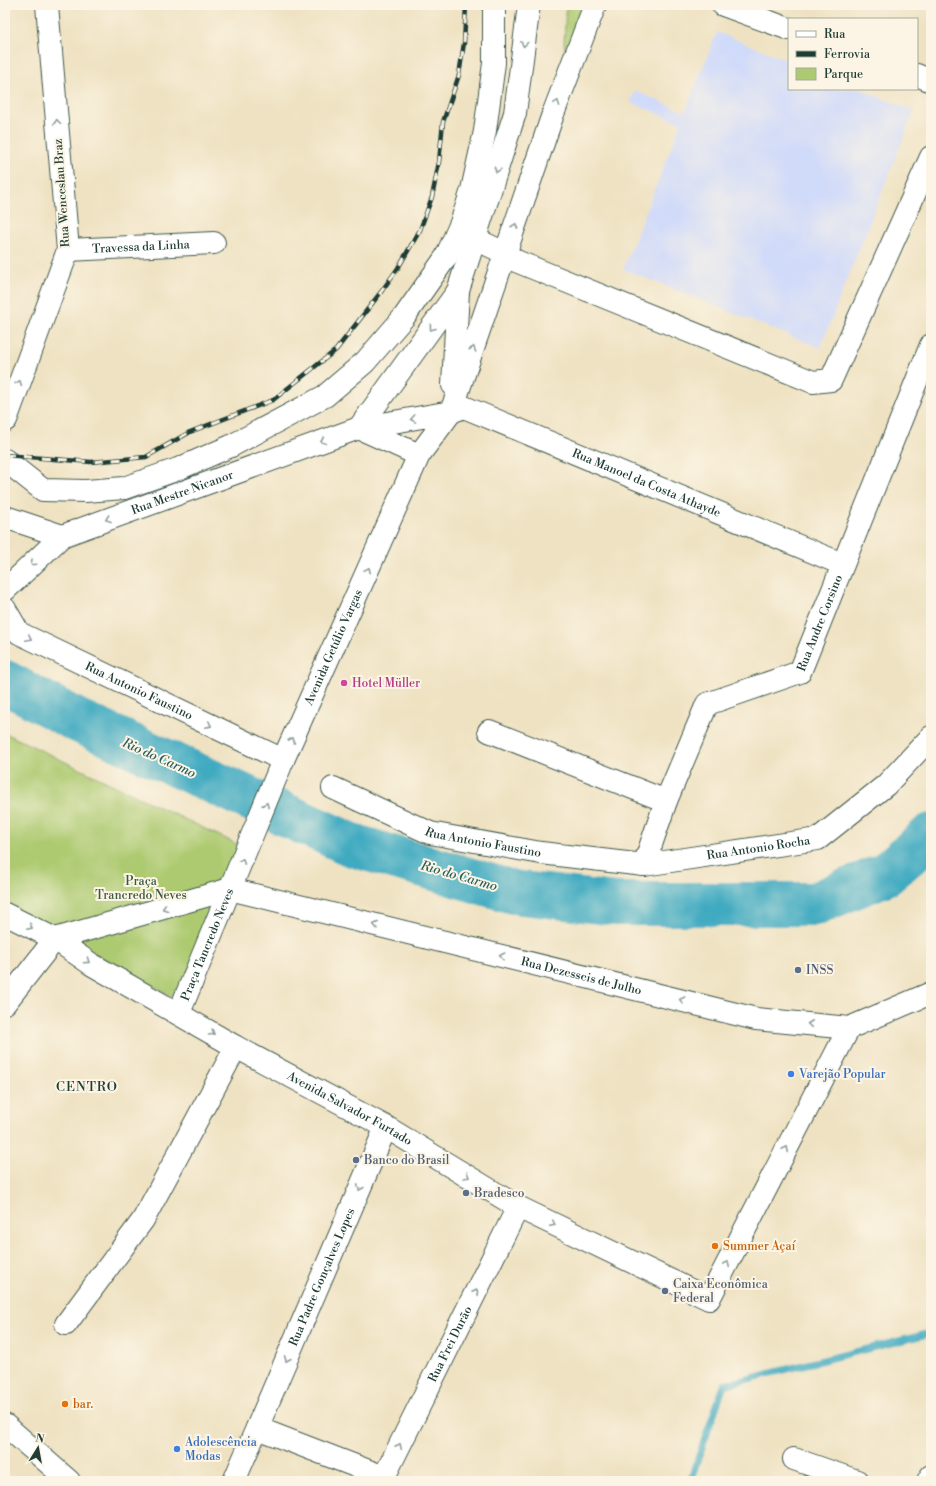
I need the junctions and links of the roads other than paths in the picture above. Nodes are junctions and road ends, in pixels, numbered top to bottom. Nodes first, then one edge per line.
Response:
1 (47, 5) edge
2 (494, 5) edge
3 (529, 5) edge
4 (595, 5) edge
5 (723, 5) edge
6 (788, 29) edge
7 (918, 75) edge
8 (931, 80) edge
9 (931, 157) edge
10 (475, 239) junction
11 (214, 243) dead end
12 (68, 250) junction
13 (505, 253) junction
14 (458, 291) junction
15 (931, 345) edge
16 (451, 412) junction
17 (6, 420) edge
18 (359, 428) junction
19 (420, 455) junction
20 (5, 460) edge
21 (5, 516) edge
22 (62, 536) junction
23 (842, 564) junction
24 (5, 590) edge
25 (5, 609) edge
26 (489, 731) dead end
27 (931, 737) edge
28 (280, 768) junction
29 (333, 788) dead end
30 (666, 801) junction
31 (644, 865) junction
32 (230, 889) junction
33 (5, 914) edge
34 (55, 939) junction
35 (931, 993) edge
36 (5, 1003) edge
37 (179, 1013) junction
38 (849, 1028) junction
39 (236, 1047) junction
40 (386, 1127) junction
41 (518, 1207) junction
42 (66, 1324) dead end
43 (5, 1425) edge
44 (258, 1428) junction
45 (794, 1459) dead end
46 (931, 1476) edge
47 (383, 1479) edge
48 (69, 1481) edge
49 (234, 1481) edge
50 (857, 1481) edge
51 (928, 1481) edge

12 -> 1 street, Rua Wenceslau Braz
2 - 20 street
3 -> 10 street
13 -> 4 street, Avenida Getúlio Vargas
5 - 6 street
7 - 8 street
9 - 13 street
10 - 13 street
10 - 14 street
11 - 12 street, Travessa da Linha
17 -> 12 street, Rua Wenceslau Braz
16 -> 13 street, Avenida Getúlio Vargas
14 - 16 street
14 -> 18 street
15 - 23 street, Rua Andre Corsino
16 -> 18 street, Rua Manoel da Costa Athayde
16 - 19 street, Avenida Getúlio Vargas
16 - 23 street, Rua Manoel da Costa Athayde
18 - 19 street
18 -> 22 street, Rua Mestre Nicanor
28 -> 19 street, Avenida Getúlio Vargas
21 - 22 street
22 -> 24 street
23 - 30 street, Rua Andre Corsino
25 -> 28 street, Rua Antonio Faustino
26 - 30 street
27 - 31 street, Rua Antonio Rocha
32 -> 28 street, Avenida Getúlio Vargas
29 - 31 street, Rua Antonio Faustino
30 - 31 street, Rua Andre Corsino
32 -> 34 street, Praça Tancredo Neves
32 - 37 street, Praça Tancredo Neves
38 -> 32 street, Rua Dezesseis de Julho
33 -> 34 street, Praça Tancredo Neves
34 - 36 street
34 -> 37 street, Praça Tancredo Neves
35 - 38 street, Rua Dezesseis de Julho
37 -> 39 street, Avenida Salvador Furtado
41 -> 38 street, Avenida Salvador Furtado
39 - 40 street, Avenida Salvador Furtado
39 - 42 street
40 -> 41 street, Avenida Salvador Furtado
40 -> 44 street, Rua Padre Gonçalves Lopes
47 -> 41 street, Rua Frei Durão
43 - 48 street
44 - 47 street
44 - 49 street, Rua Padre Gonçalves Lopes
45 - 50 street
46 - 51 street

